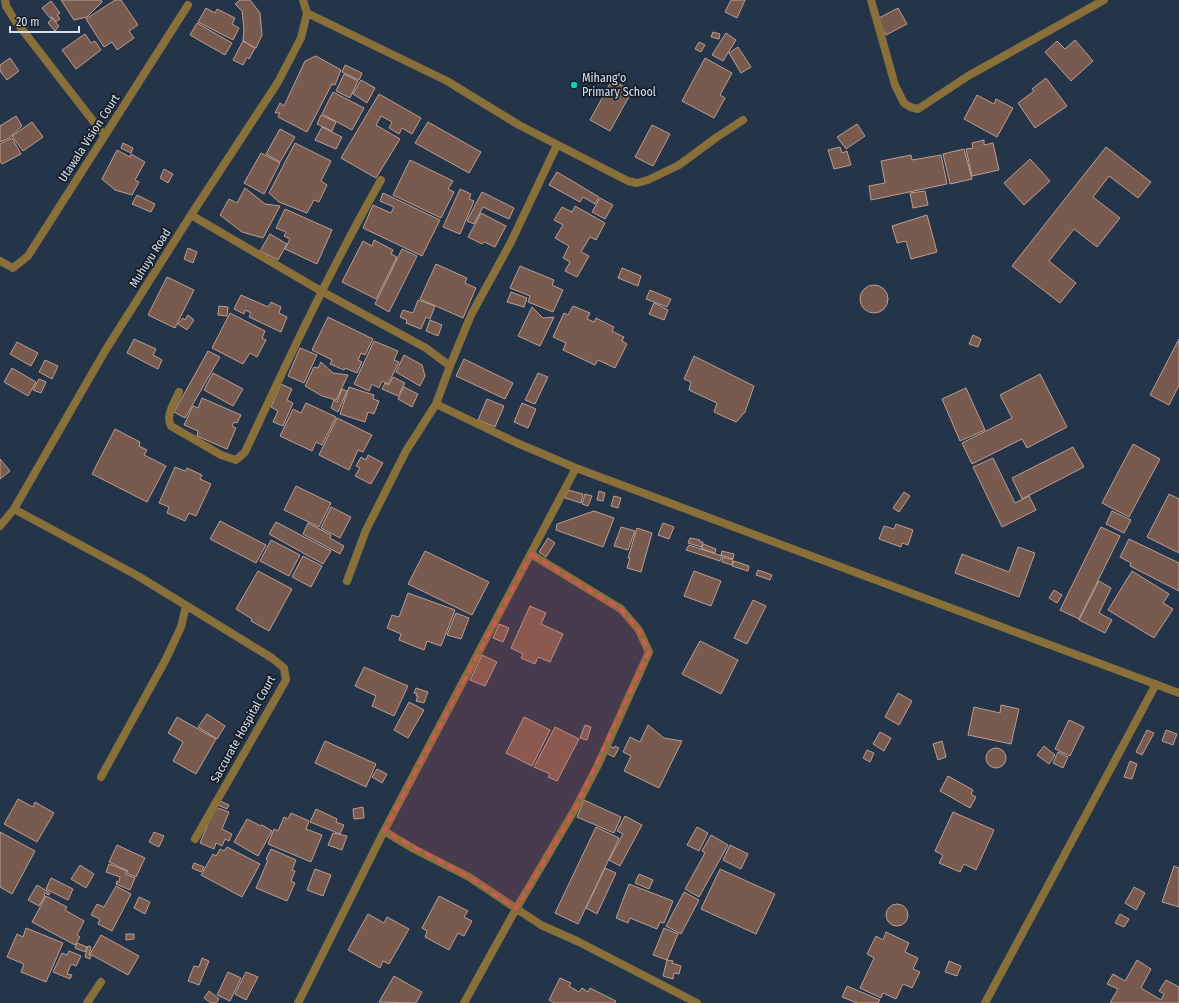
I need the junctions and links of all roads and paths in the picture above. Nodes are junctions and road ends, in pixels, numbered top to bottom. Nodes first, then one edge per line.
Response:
1 (5, 0) edge
2 (303, 0) edge
3 (871, 0) edge
4 (1104, 0) edge
5 (188, 2) edge
6 (307, 13) junction
7 (743, 120) dead end
8 (104, 135) junction
9 (557, 145) junction
10 (381, 180) dead end
11 (191, 215) junction
12 (0, 261) edge
13 (321, 291) junction
14 (450, 366) junction
15 (179, 392) dead end
16 (436, 404) junction
17 (576, 468) junction
18 (14, 509) junction
19 (0, 526) edge
20 (531, 554) junction
21 (347, 581) dead end
22 (186, 606) junction
23 (1156, 684) junction
24 (1179, 693) edge
25 (101, 777) dead end
26 (384, 831) junction
27 (196, 839) dead end
28 (516, 909) junction
29 (101, 982) dead end
30 (88, 1003) edge
31 (298, 1003) edge
32 (464, 1003) edge
33 (697, 1003) edge
34 (986, 1003) edge

1 - 8 street
2 - 6 street
3 - 4 street
5 - 8 street, Utawala Vision Court
6 - 9 street
6 - 11 street, Muhuyu Road
7 - 9 street
8 - 12 street, Utawala Vision Court
9 - 14 street
10 - 13 street
11 - 13 street
11 - 18 street, Muhuyu Road
13 - 14 street
13 - 15 street
14 - 16 street
16 - 17 street
16 - 21 street
17 - 20 street
17 - 23 street
18 - 19 street, Muhuyu Road
18 - 22 street, Saccurate Hospital Court
20 - 26 street
20 - 28 street
22 - 25 street
22 - 27 street, Saccurate Hospital Court
23 - 24 street
23 - 34 street
26 - 28 street
26 - 31 street
28 - 32 street
28 - 33 street
29 - 30 street

